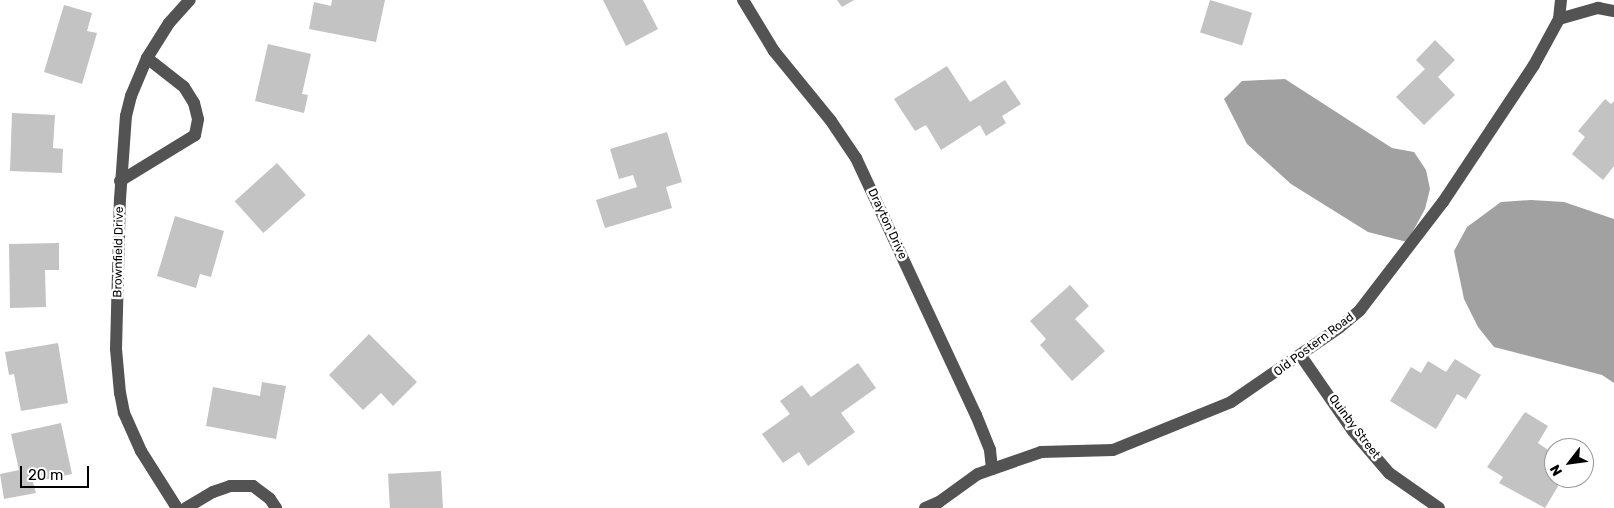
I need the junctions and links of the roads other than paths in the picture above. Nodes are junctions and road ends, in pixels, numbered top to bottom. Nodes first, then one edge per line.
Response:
1 (190, 0) edge
2 (743, 0) edge
3 (1561, 0) edge
4 (1614, 11) edge
5 (1559, 19) junction
6 (147, 58) junction
7 (120, 181) junction
8 (1301, 356) junction
9 (992, 469) junction
10 (941, 505) edge
11 (177, 508) edge
12 (186, 508) edge
13 (276, 508) edge
14 (925, 508) edge
15 (1439, 508) edge

1 - 6 street, Brownfield Drive
2 - 9 street, Drayton Drive
3 - 5 street, Old Postern Road
4 - 5 street
5 - 8 street, Old Postern Road
6 - 7 street, Brownfield Drive
6 - 7 street
7 - 11 street, Brownfield Drive
8 - 9 street, Old Postern Road
8 - 15 street, Quinby Street
9 - 10 street, Old Postern Road
10 - 14 street, Old Postern Road
12 - 13 street

